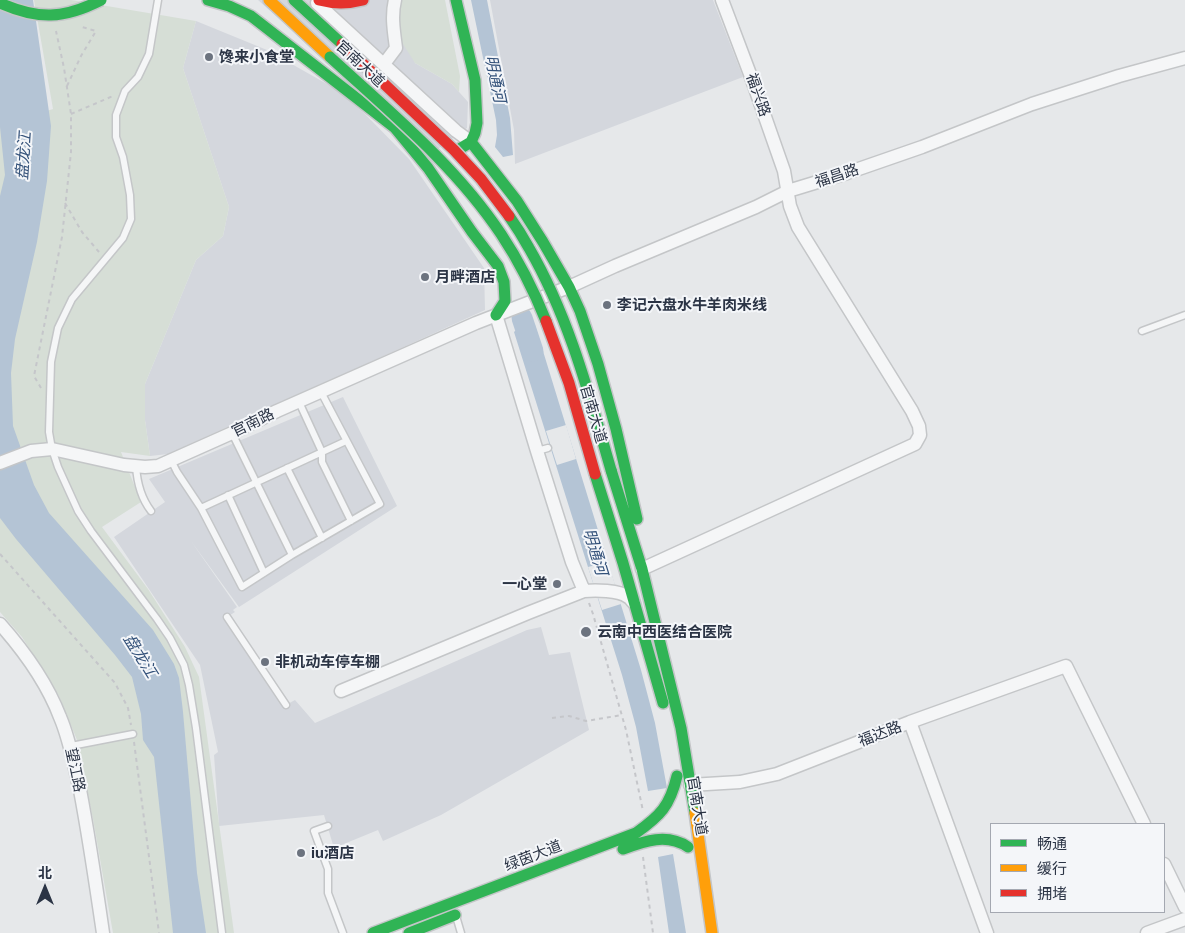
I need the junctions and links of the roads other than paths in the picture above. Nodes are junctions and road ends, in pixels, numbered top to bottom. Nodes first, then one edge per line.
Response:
1 (101, 0) edge
2 (158, 0) edge
3 (208, 0) edge
4 (269, 0) edge
5 (294, 0) edge
6 (314, 0) edge
7 (319, 0) edge
8 (363, 0) edge
9 (396, 0) edge
10 (456, 0) edge
11 (722, 0) edge
12 (0, 3) edge
13 (1185, 58) edge
14 (384, 64) junction
15 (471, 142) junction
16 (428, 168) junction
17 (788, 191) junction
18 (569, 287) junction
19 (496, 315) junction
20 (1185, 315) edge
21 (1142, 331) dead end
22 (321, 392) junction
23 (299, 402) junction
24 (232, 433) junction
25 (346, 441) junction
26 (52, 449) junction
27 (322, 452) junction
28 (172, 460) junction
29 (0, 463) edge
30 (136, 466) junction
31 (287, 468) junction
32 (256, 482) junction
33 (228, 495) junction
34 (201, 508) junction
35 (151, 511) dead end
36 (351, 521) junction
37 (322, 538) junction
38 (292, 555) junction
39 (642, 569) junction
40 (264, 573) junction
41 (589, 591) junction
42 (634, 602) junction
43 (227, 617) dead end
44 (0, 624) edge
45 (342, 691) dead end
46 (286, 705) dead end
47 (665, 714) dead end
48 (910, 722) junction
49 (133, 734) dead end
50 (71, 746) junction
51 (676, 772) joint
52 (690, 786) junction
53 (681, 803) dead end
54 (1144, 823) edge
55 (328, 826) dead end
56 (685, 829) dead end
57 (689, 851) joint
58 (1165, 866) edge
59 (556, 875) dead end
60 (1185, 907) edge
61 (460, 913) joint
62 (1185, 919) edge
63 (102, 933) edge
64 (222, 933) edge
65 (343, 933) edge
66 (373, 933) edge
67 (409, 933) edge
68 (461, 933) edge
69 (712, 933) edge
70 (987, 933) edge
71 (1147, 933) edge

1 - 12 main road, bridge
2 - 26 lane
3 - 16 main road
4 - 42 main road, 官南大道, bridge
5 - 39 main road, 官南大道, bridge
6 - 14 street
7 - 8 main road
9 - 14 street
10 - 15 main road
11 - 17 street, 福兴路
13 - 17 street, 福昌路
14 - 15 street
15 - 16 main road
15 - 18 main road
16 - 19 main road
17 - 18 street, 福昌路
17 - 39 street, 福兴路
18 - 19 street, 福昌路
18 - 39 main road
19 - 22 street, 官南路
19 - 41 street
20 - 21 lane
22 - 23 street, 官南路
22 - 25 lane
23 - 24 street, 官南路
23 - 27 lane
24 - 28 street, 官南路
24 - 32 lane
25 - 27 lane
25 - 36 lane
26 - 29 street, 官南路
26 - 30 street, 官南路
26 - 64 lane
27 - 31 lane
27 - 36 lane
28 - 30 street, 官南路
28 - 34 lane
30 - 35 lane
31 - 32 lane
31 - 37 lane
32 - 33 lane
32 - 38 lane
33 - 34 lane
33 - 40 lane
34 - 40 lane
36 - 37 lane
37 - 38 lane
38 - 40 lane
39 - 52 main road, 官南大道
41 - 42 street
41 - 45 street
42 - 47 main road, 官南大道
43 - 46 lane
44 - 50 street, 望江路
48 - 52 street, 福达路
48 - 54 street, 福达路
48 - 70 street
49 - 50 lane
50 - 63 street, 望江路
51 - 53 main road, 官南大道
51 - 66 main road, 绿茵大道
52 - 69 main road, 官南大道
55 - 65 lane
56 - 57 main road, 官南大道
57 - 59 main road, 绿茵大道
58 - 60 street
61 - 67 main road
61 - 68 lane
62 - 71 street

